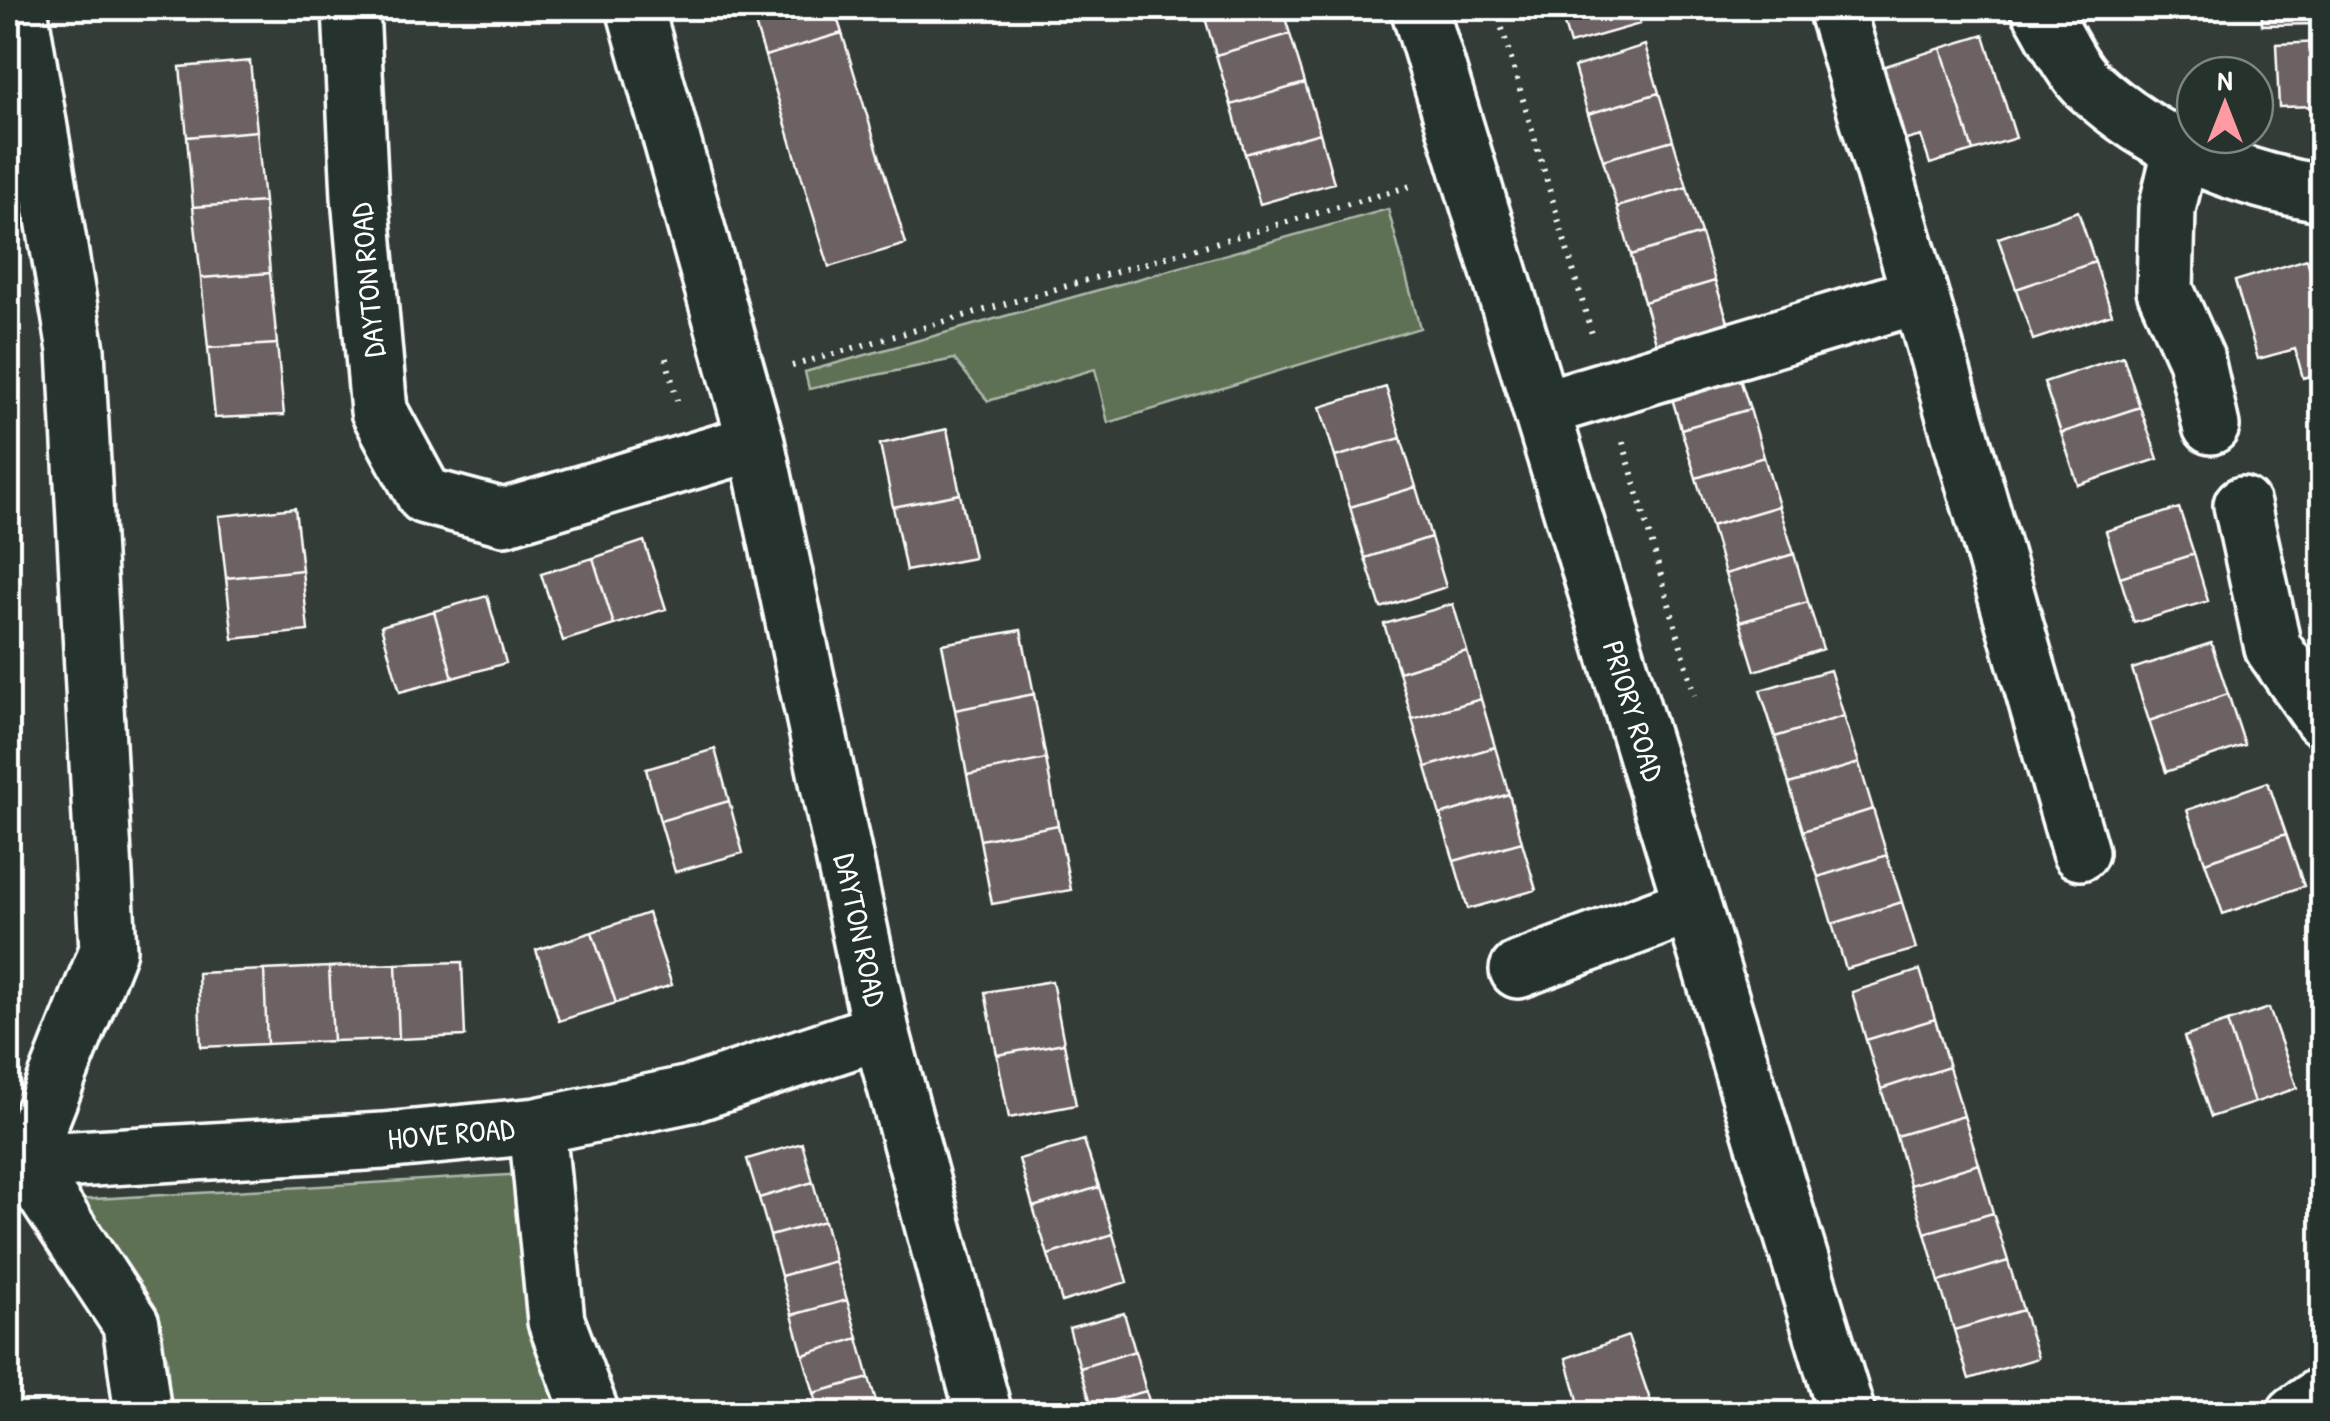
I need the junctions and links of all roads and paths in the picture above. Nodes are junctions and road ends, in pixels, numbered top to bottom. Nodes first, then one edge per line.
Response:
1 (19, 8) edge
2 (351, 8) edge
3 (636, 8) edge
4 (1419, 8) edge
5 (1836, 8) edge
6 (2039, 8) edge
7 (2175, 147) edge
8 (2180, 155) edge
9 (2191, 155) edge
10 (1468, 170) junction
11 (2322, 193) edge
12 (1920, 295) junction
13 (778, 370) dead end
14 (1541, 409) junction
15 (2211, 426) dead end
16 (756, 442) junction
17 (2242, 505) dead end
18 (2322, 718) edge
19 (2080, 852) dead end
20 (1692, 905) junction
21 (1518, 970) dead end
22 (881, 1030) junction
23 (537, 1126) junction
24 (16, 1162) edge
25 (2322, 1396) edge
26 (143, 1414) edge
27 (590, 1414) edge
28 (984, 1414) edge
29 (1847, 1414) edge
30 (2295, 1414) edge

1 - 24 street
2 - 16 street, DAYTON ROAD
3 - 16 street, DAYTON ROAD
4 - 10 street, PRIORY ROAD
5 - 12 street
6 - 7 street
8 - 15 street
9 - 11 street
10 - 13 path
10 - 14 street, PRIORY ROAD
12 - 14 street
12 - 19 street
14 - 20 street, PRIORY ROAD
16 - 22 street, DAYTON ROAD
17 - 18 street
20 - 21 street
20 - 29 street, PRIORY ROAD
22 - 23 street, HOVE ROAD
22 - 28 street, DAYTON ROAD
23 - 24 street, HOVE ROAD
23 - 27 street
24 - 26 street
25 - 30 street

